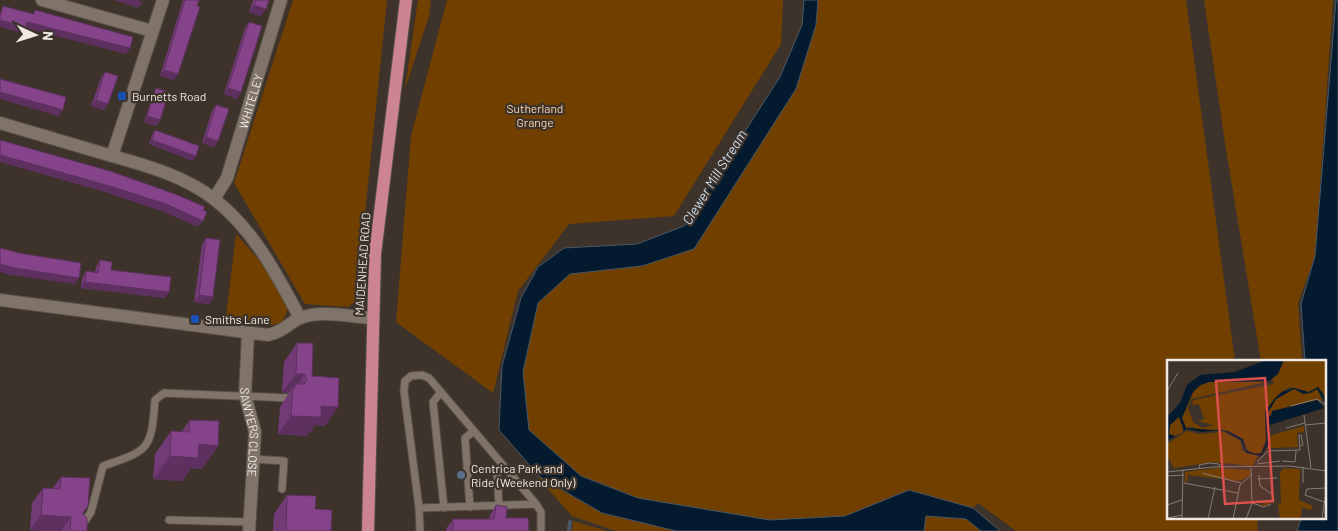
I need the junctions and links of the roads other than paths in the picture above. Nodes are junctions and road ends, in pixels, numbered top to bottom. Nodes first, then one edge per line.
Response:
1 (42, 0) edge
2 (163, 0) edge
3 (281, 0) edge
4 (406, 0) edge
5 (152, 31) junction
6 (0, 123) edge
7 (112, 156) junction
8 (214, 199) junction
9 (0, 300) edge
10 (300, 318) junction
11 (372, 318) junction
12 (248, 334) junction
13 (441, 392) junction
14 (245, 395) junction
15 (288, 398) dead end
16 (474, 431) junction
17 (253, 459) junction
18 (504, 466) junction
19 (282, 489) dead end
20 (536, 504) junction
21 (470, 506) junction
22 (499, 506) junction
23 (419, 508) junction
24 (444, 508) junction
25 (169, 520) dead end
26 (250, 527) edge
27 (77, 528) edge
28 (368, 531) edge
29 (420, 531) edge
30 (541, 531) edge

1 - 5 street
2 - 5 street
3 - 8 street, WHITELEY
4 - 11 main road, MAIDENHEAD ROAD
5 - 7 street
6 - 7 street
7 - 8 street
8 - 10 street
9 - 12 street
10 - 11 street
10 - 12 street
11 - 28 main road, MAIDENHEAD ROAD
12 - 14 street, SAWYERS CLOSE
13 - 16 lane
13 - 23 lane
13 - 24 lane
14 - 15 lane
14 - 17 street, SAWYERS CLOSE
14 - 27 lane
16 - 18 lane
16 - 21 lane
17 - 19 lane
17 - 26 street, SAWYERS CLOSE
18 - 20 lane
18 - 22 lane
20 - 22 lane
20 - 30 lane
21 - 22 lane
21 - 24 lane
23 - 24 lane
23 - 29 lane
25 - 26 lane

